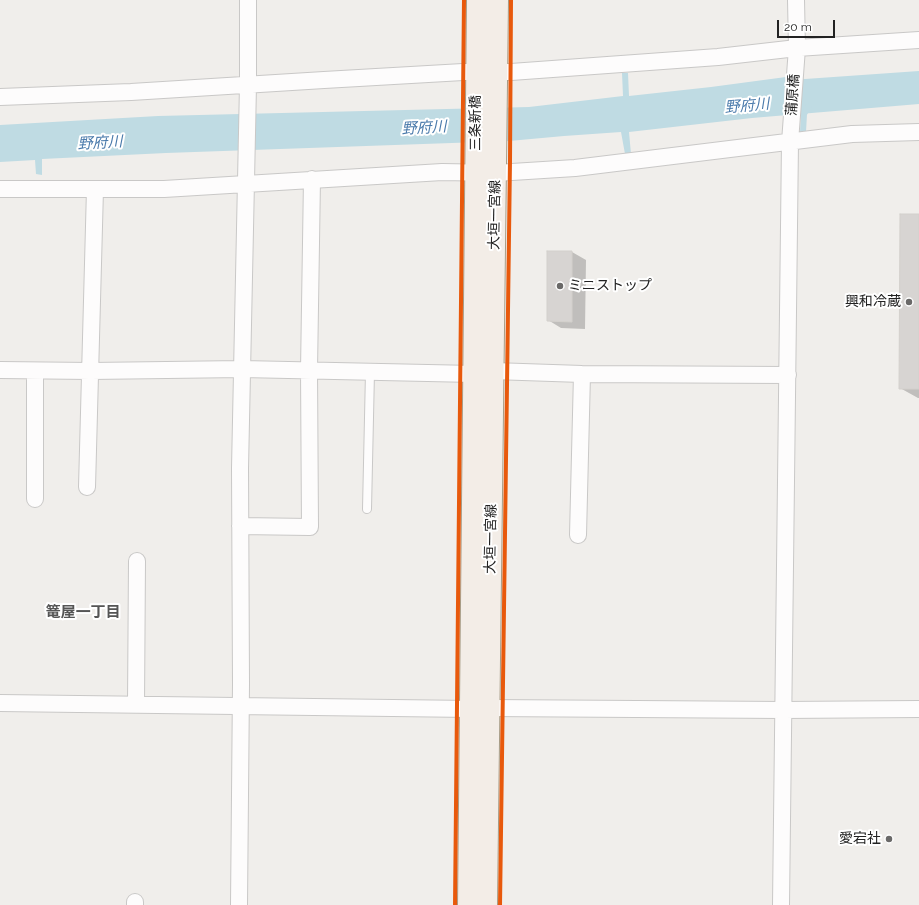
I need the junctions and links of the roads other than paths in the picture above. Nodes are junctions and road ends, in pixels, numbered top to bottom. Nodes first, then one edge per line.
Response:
1 (248, 0) edge
2 (478, 0) edge
3 (497, 0) edge
4 (796, 0) edge
5 (919, 40) edge
6 (797, 48) junction
7 (487, 72) junction
8 (248, 85) junction
9 (0, 97) edge
10 (919, 132) edge
11 (790, 142) junction
12 (486, 173) junction
13 (312, 179) junction
14 (246, 183) junction
15 (0, 189) edge
16 (95, 189) junction
17 (242, 369) junction
18 (0, 370) edge
19 (309, 370) junction
20 (35, 371) junction
21 (91, 371) junction
22 (370, 372) junction
23 (483, 372) junction
24 (582, 374) junction
25 (788, 375) junction
26 (87, 487) dead end
27 (35, 499) dead end
28 (368, 509) dead end
29 (240, 526) junction
30 (578, 535) dead end
31 (137, 561) dead end
32 (0, 703) edge
33 (136, 704) junction
34 (241, 706) junction
35 (480, 709) junction
36 (919, 709) edge
37 (783, 710) junction
38 (239, 905) edge
39 (469, 905) edge
40 (486, 905) edge
41 (781, 905) edge

1 - 8 street
2 - 7 main road
3 - 7 main road
4 - 6 street, 蒲原橋
5 - 6 street
6 - 7 street
6 - 11 street, 蒲原橋
7 - 8 street
7 - 12 main road, 三条新橋
8 - 9 street
8 - 14 street
10 - 11 street
11 - 12 street
11 - 25 street, 蒲原橋
12 - 13 street
12 - 23 main road, 大垣一宮線
13 - 14 street
13 - 19 street
14 - 16 street
14 - 17 street
15 - 16 street
16 - 21 street
17 - 19 street
17 - 21 street
17 - 29 street
18 - 20 street
19 - 22 street
19 - 29 street
20 - 21 street
20 - 27 street
21 - 26 street
22 - 23 street
22 - 28 lane
23 - 24 street
23 - 35 main road, 大垣一宮線
24 - 25 street
24 - 30 street
25 - 37 street, 蒲原橋
29 - 34 street
31 - 33 street
32 - 33 street
33 - 34 street
34 - 35 street
34 - 38 street
35 - 37 street
35 - 39 main road, 大垣一宮線
35 - 40 main road, 大垣一宮線
36 - 37 street
37 - 41 street, 蒲原橋

